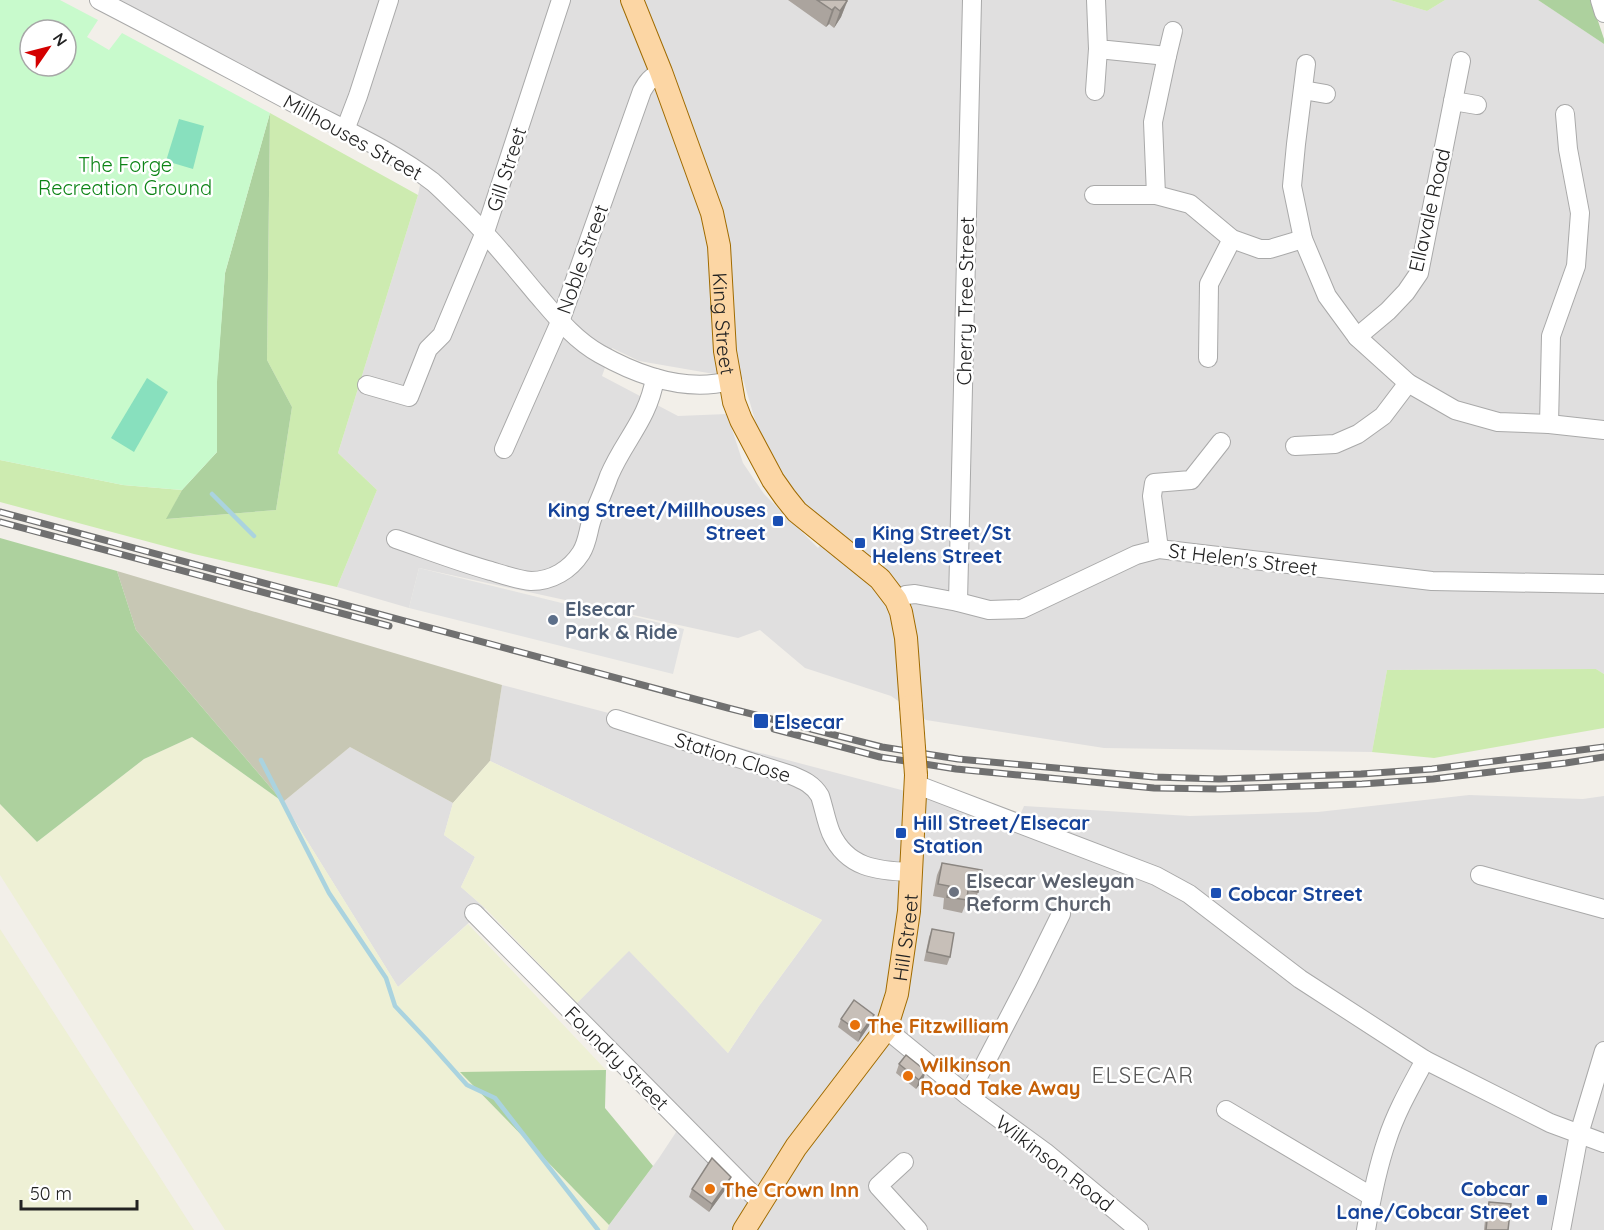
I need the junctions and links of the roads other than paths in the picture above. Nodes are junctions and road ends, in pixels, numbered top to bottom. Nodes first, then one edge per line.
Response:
1 (99, 0) edge
2 (389, 0) edge
3 (561, 0) edge
4 (632, 0) edge
5 (972, 0) edge
6 (1096, 0) edge
7 (1600, 0) edge
8 (1604, 12) edge
9 (1173, 31) dead end
10 (1098, 49) junction
11 (1167, 56) junction
12 (1461, 61) dead end
13 (1306, 64) dead end
14 (661, 72) junction
15 (1303, 90) junction
16 (1095, 91) dead end
17 (1326, 94) dead end
18 (1453, 100) junction
19 (1477, 105) dead end
20 (1565, 114) dead end
21 (345, 130) junction
22 (1094, 195) dead end
23 (1156, 195) junction
24 (485, 232) junction
25 (1232, 239) junction
26 (1303, 239) junction
27 (560, 322) junction
28 (1357, 337) junction
29 (1208, 358) dead end
30 (655, 378) junction
31 (730, 381) junction
32 (1408, 383) junction
33 (368, 385) dead end
34 (1549, 424) junction
35 (1604, 430) edge
36 (1221, 442) dead end
37 (1295, 446) dead end
38 (504, 449) dead end
39 (396, 539) dead end
40 (1159, 549) junction
41 (1604, 585) edge
42 (896, 600) junction
43 (958, 602) junction
44 (616, 719) dead end
45 (915, 780) junction
46 (911, 872) junction
47 (1480, 875) dead end
48 (1604, 909) edge
49 (474, 913) dead end
50 (1061, 914) dead end
51 (886, 1029) junction
52 (1604, 1051) edge
53 (1425, 1060) junction
54 (968, 1096) junction
55 (1226, 1110) dead end
56 (1579, 1134) junction
57 (1604, 1143) edge
58 (904, 1162) dead end
59 (1371, 1196) junction
60 (761, 1203) junction
61 (744, 1230) edge
62 (918, 1230) edge
63 (1139, 1230) edge
64 (1366, 1230) edge
65 (1561, 1230) edge

1 - 21 street, Millhouses Street
2 - 21 street
3 - 24 street, Gill Street
4 - 14 main road, King Street
5 - 43 street, Cherry Tree Street
6 - 10 street
7 - 8 street
9 - 11 street
10 - 11 street
10 - 16 street
11 - 23 street
12 - 18 street, Ellavale Road
13 - 15 street
14 - 27 street, Noble Street
14 - 31 main road, King Street
15 - 17 street
15 - 26 street
18 - 19 street
18 - 28 street, Ellavale Road
20 - 34 street
21 - 24 street, Millhouses Street
22 - 23 street
23 - 25 street
24 - 27 street, Millhouses Street
24 - 33 street, Gill Street
25 - 26 street
25 - 29 street
26 - 28 street
27 - 30 street, Millhouses Street
27 - 38 street, Noble Street
28 - 32 street
30 - 31 street, Millhouses Street
30 - 39 street
31 - 42 main road, King Street
32 - 34 street
32 - 37 street
34 - 35 street
36 - 40 street
40 - 41 street, St Helen's Street
40 - 43 street, St Helen's Street
42 - 43 street, St Helen's Street
42 - 45 main road, Hill Street, bridge
44 - 46 street, Station Close
45 - 46 main road, Hill Street
45 - 53 street
46 - 51 main road, Hill Street
47 - 48 street
49 - 60 street, Foundry Street
50 - 54 street
51 - 54 street, Wilkinson Road
51 - 60 main road, Hill Street
52 - 56 street
53 - 56 street
53 - 59 street
54 - 63 street, Wilkinson Road
55 - 59 street
56 - 57 street
56 - 65 street
58 - 62 street
59 - 64 street
60 - 61 main road, Hill Street

